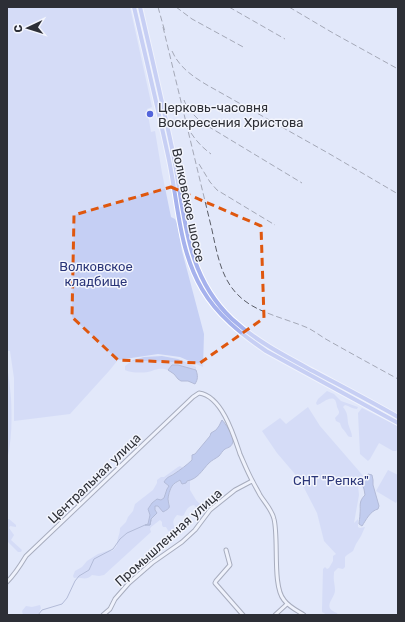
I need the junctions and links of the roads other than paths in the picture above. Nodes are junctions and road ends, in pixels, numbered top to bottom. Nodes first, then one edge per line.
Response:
1 (134, 7) edge
2 (140, 7) edge
3 (398, 417) edge
4 (398, 423) edge
5 (252, 480) junction
6 (226, 550) dead end
7 (7, 582) edge
8 (288, 604) junction
9 (103, 615) edge
10 (243, 615) edge
11 (275, 615) edge
12 (304, 615) edge

1 - 4 main road, Волковское шоссе
2 - 3 main road, Волковское шоссе
5 - 7 street, Центральная улица
5 - 8 street
5 - 9 street, Промышленная улица
6 - 10 street
8 - 11 street
8 - 12 street

